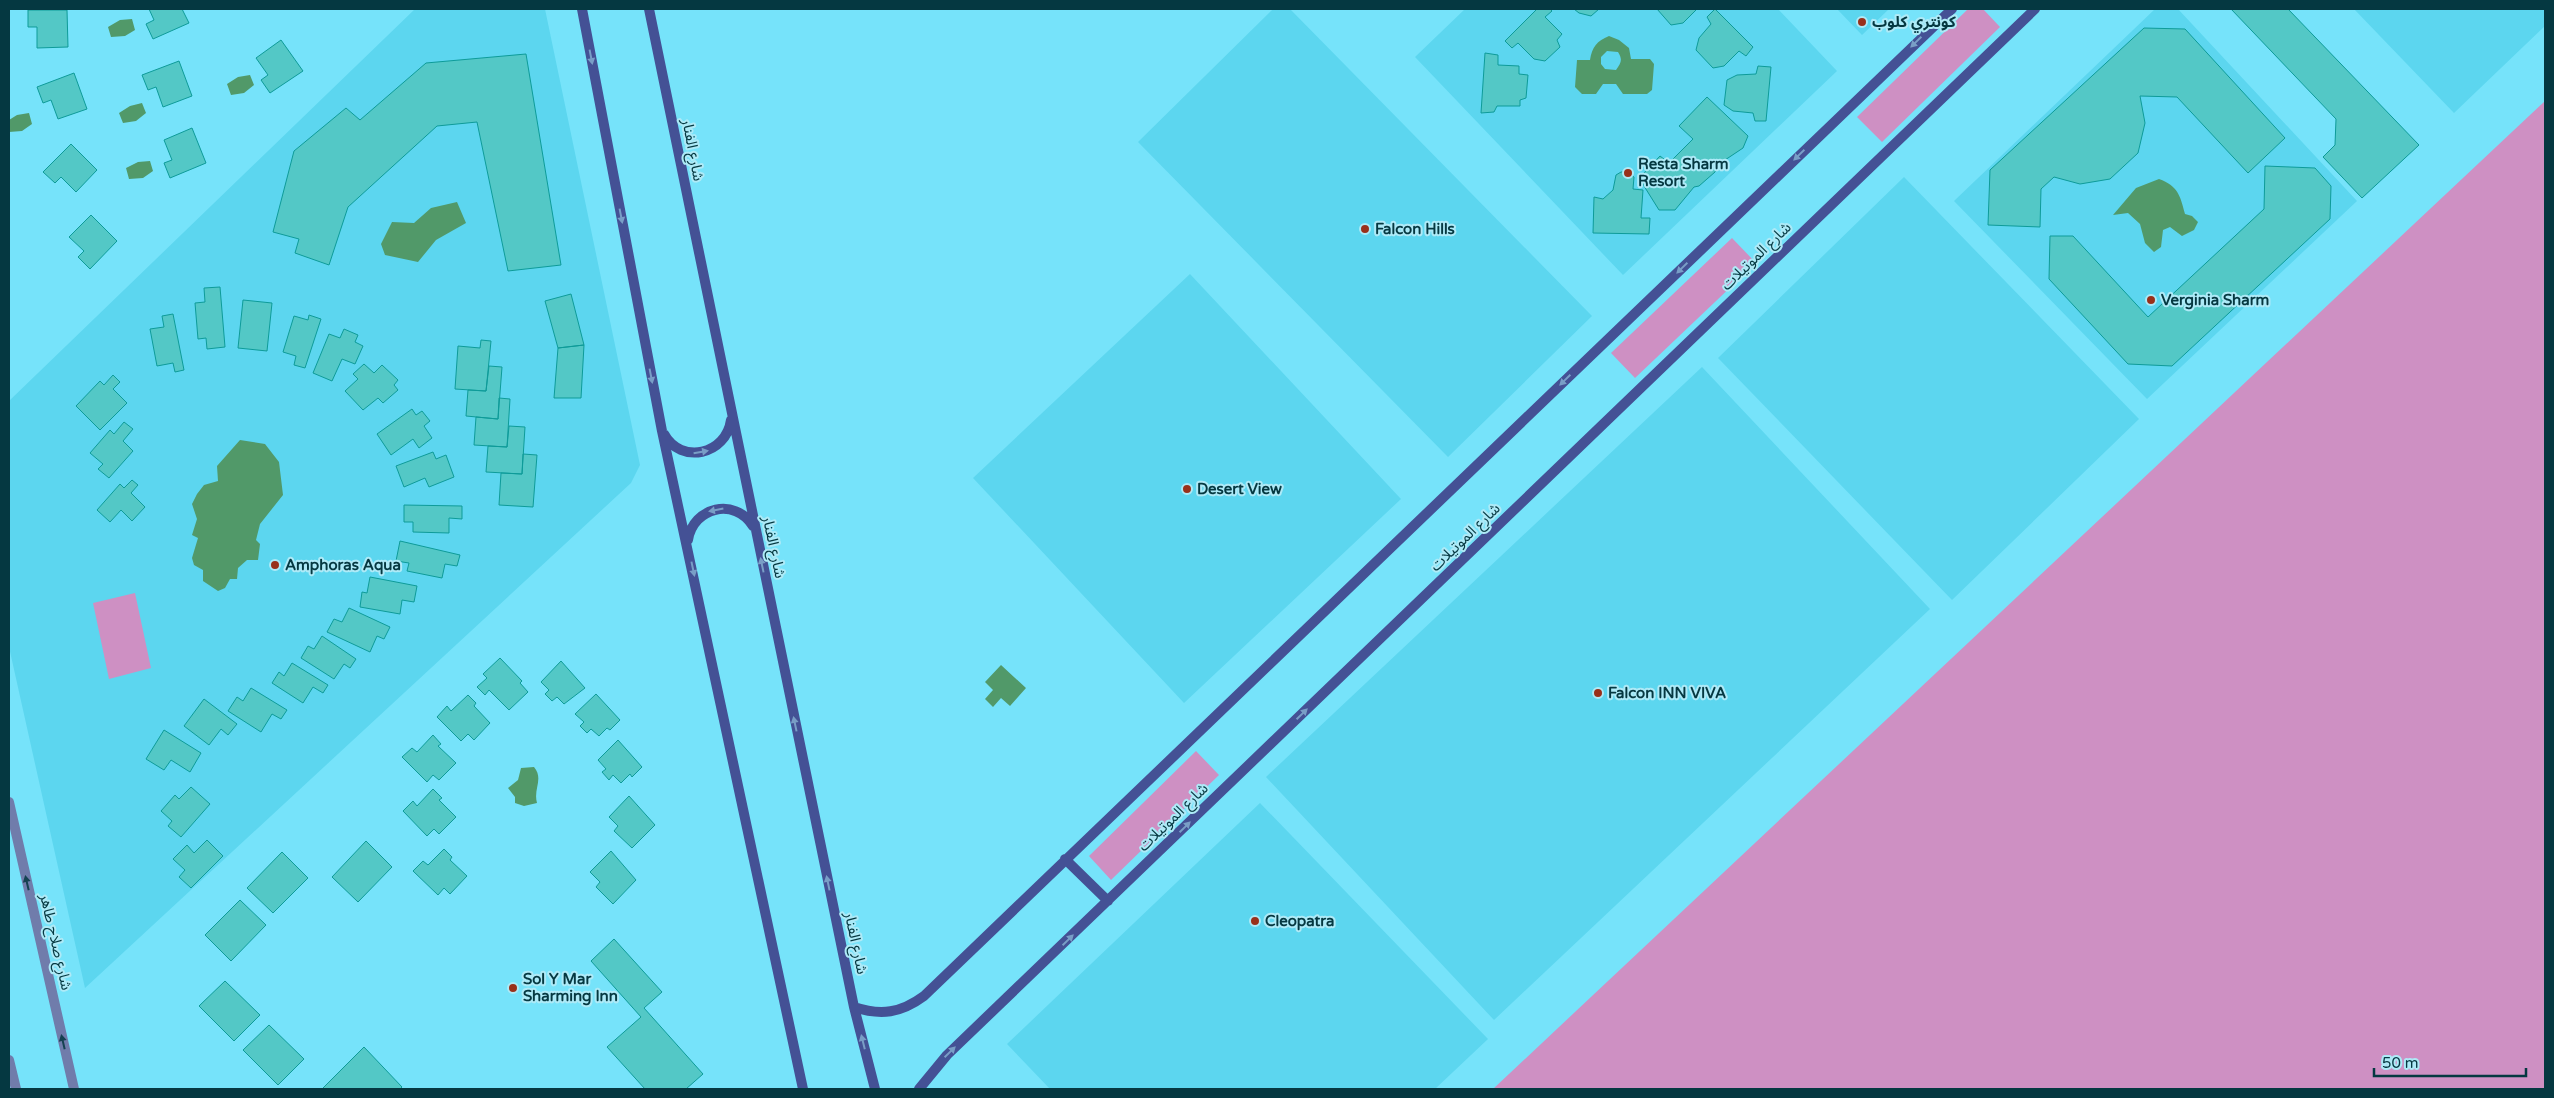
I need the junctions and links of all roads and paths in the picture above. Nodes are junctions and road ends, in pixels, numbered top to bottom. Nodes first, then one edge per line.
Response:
1 (582, 9) edge
2 (649, 9) edge
3 (1952, 9) edge
4 (2035, 9) edge
5 (732, 418) junction
6 (662, 431) junction
7 (755, 529) junction
8 (687, 543) junction
9 (9, 802) edge
10 (1065, 860) junction
11 (1108, 901) junction
12 (854, 1008) junction
13 (9, 1060) edge
14 (16, 1089) edge
15 (74, 1089) edge
16 (803, 1089) edge
17 (875, 1089) edge
18 (919, 1089) edge

1 -> 6 street
2 - 5 street, شارع الفنار
3 -> 10 street
11 -> 4 street, شارع الموتيلات
6 -> 5 street
5 - 7 street, شارع الفنار
6 - 8 street
7 -> 8 street
12 -> 7 street, شارع الفنار
8 -> 16 street
15 -> 9 street, شارع صلاح طاهر
10 - 11 street
10 - 12 street
18 -> 11 street, شارع الموتيلات
17 -> 12 street, شارع الفنار
13 - 14 street

